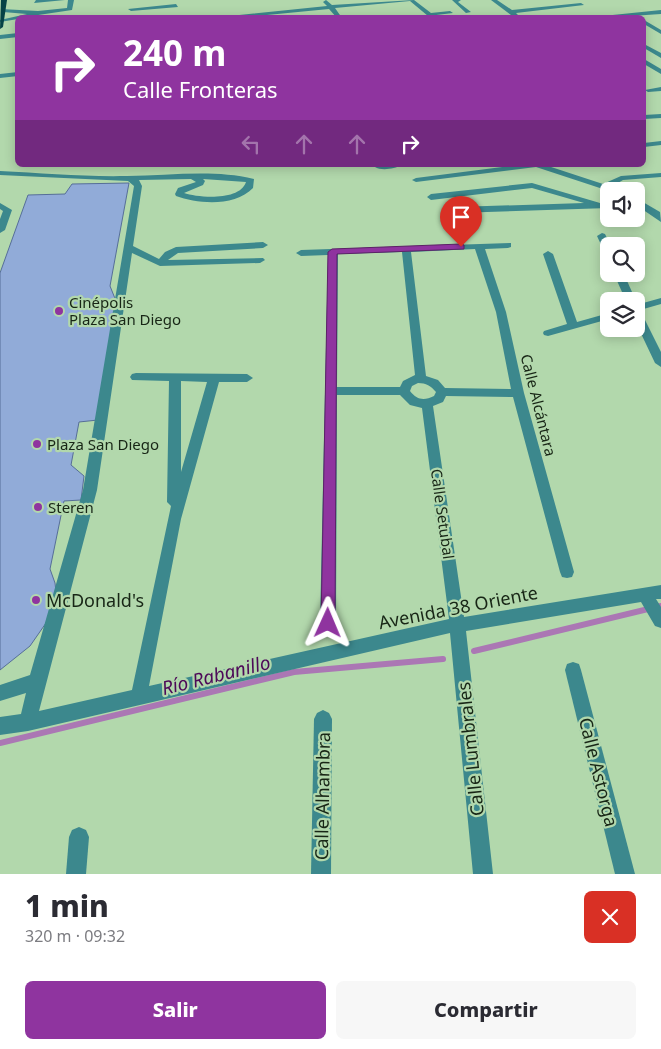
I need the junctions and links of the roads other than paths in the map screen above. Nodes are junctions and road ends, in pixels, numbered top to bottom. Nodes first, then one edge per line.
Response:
1 (4, 0) edge
2 (62, 0) edge
3 (70, 0) edge
4 (128, 0) edge
5 (326, 0) edge
6 (410, 0) edge
7 (458, 0) edge
8 (494, 0) edge
9 (393, 1) edge
10 (36, 2) dead end
11 (366, 2) edge
12 (582, 5) dead end
13 (176, 6) edge
14 (330, 7) junction
15 (130, 9) junction
16 (2, 10) junction
17 (70, 10) junction
18 (468, 12) dead end
19 (511, 12) junction
20 (661, 12) edge
21 (450, 13) dead end
22 (41, 14) edge
23 (72, 15) edge
24 (130, 15) edge
25 (277, 15) edge
26 (337, 15) edge
27 (514, 15) edge
28 (639, 15) edge
29 (15, 18) edge
30 (1, 20) edge
31 (646, 23) edge
32 (0, 28) edge
33 (661, 32) edge
34 (15, 35) edge
35 (0, 37) edge
36 (646, 47) edge
37 (661, 56) edge
38 (646, 60) edge
39 (646, 61) edge
40 (646, 70) edge
41 (659, 70) edge
42 (15, 74) edge
43 (0, 76) edge
44 (661, 89) edge
45 (648, 90) dead end
46 (661, 116) edge
47 (646, 117) edge
48 (661, 143) edge
49 (646, 144) edge
50 (522, 167) edge
51 (539, 167) edge
52 (539, 167) edge
53 (0, 172) edge
54 (661, 175) edge
55 (194, 177) junction
56 (129, 179) junction
57 (542, 179) junction
58 (416, 180) dead end
59 (613, 182) edge
60 (600, 186) edge
61 (431, 196) dead end
62 (450, 196) junction
63 (599, 205) joint
64 (0, 206) edge
65 (645, 206) edge
66 (456, 210) junction
67 (661, 219) edge
68 (460, 220) dead end
69 (0, 230) edge
70 (263, 245) dead end
71 (508, 245) dead end
72 (479, 246) junction
73 (128, 247) junction
74 (226, 247) junction
75 (406, 249) junction
76 (332, 252) junction
77 (302, 253) dead end
78 (548, 254) dead end
79 (260, 260) dead end
80 (225, 261) junction
81 (160, 263) junction
82 (661, 301) edge
83 (645, 307) edge
84 (600, 318) edge
85 (573, 326) junction
86 (645, 329) edge
87 (548, 333) dead end
88 (661, 363) edge
89 (136, 377) dead end
90 (175, 378) junction
91 (214, 378) junction
92 (247, 378) dead end
93 (422, 379) junction
94 (331, 391) junction
95 (404, 391) junction
96 (442, 392) junction
97 (518, 393) junction
98 (427, 404) junction
99 (174, 519) junction
100 (567, 572) dead end
101 (661, 592) edge
102 (645, 595) junction
103 (661, 622) edge
104 (328, 623) dead end
105 (456, 625) junction
106 (573, 670) dead end
107 (37, 681) junction
108 (0, 693) edge
109 (139, 696) junction
110 (323, 719) dead end
111 (28, 722) junction
112 (0, 726) edge
113 (80, 837) dead end
114 (76, 874) edge
115 (321, 874) edge
116 (483, 874) edge
117 (625, 874) edge

1 - 16 main road
2 - 10 street
3 - 17 street
4 - 15 street
5 - 14 street
6 - 9 street
6 - 21 street
7 - 18 street
8 - 19 street
9 - 11 street
11 - 14 street
12 - 19 street
13 - 15 street
14 - 25 street
14 - 26 street
15 - 24 street
16 - 22 street
16 - 30 main road
17 - 22 street
17 - 23 street
19 - 27 street
20 - 28 street
29 - 30 street
30 - 32 main road
31 - 33 street
34 - 35 street
36 - 37 street
37 - 38 street
39 - 41 street
40 - 41 street
42 - 43 street
44 - 45 street
46 - 47 street
48 - 49 street
50 - 58 street
51 - 57 street
52 - 57 street
53 - 56 street
54 - 59 street
55 - 55 street
55 - 56 street
56 - 73 street
57 - 60 street
57 - 62 street
57 - 63 street
61 - 62 street
62 - 66 street
63 - 66 street
64 - 69 street
65 - 67 street
66 - 68 street
70 - 74 street
71 - 72 street
72 - 75 street
72 - 97 street, Calle Alcántara
73 - 81 street
73 - 107 street
74 - 80 street
74 - 81 street
75 - 76 street
75 - 93 street
76 - 77 street
76 - 94 street
78 - 85 street
79 - 80 street
80 - 81 street
82 - 83 street
84 - 85 street
85 - 87 street
86 - 88 street
89 - 90 street
90 - 91 street
90 - 99 street
91 - 92 street
91 - 99 street
93 - 95 street
93 - 96 street
94 - 95 street
94 - 104 street
95 - 98 street
96 - 97 street
96 - 98 street
97 - 100 street, Calle Alcántara
98 - 105 street, Calle Setubal
99 - 109 street
101 - 102 street, Avenida 38 Oriente
102 - 103 street
102 - 105 street, Avenida 38 Oriente
105 - 109 street, Avenida 38 Oriente
105 - 116 street, Calle Lumbrales
106 - 117 street, Calle Astorga
107 - 108 street
107 - 111 street
109 - 111 street, Avenida 38 Oriente
110 - 115 street, Calle Alhambra
111 - 112 street, Avenida 38 Oriente
113 - 114 street

